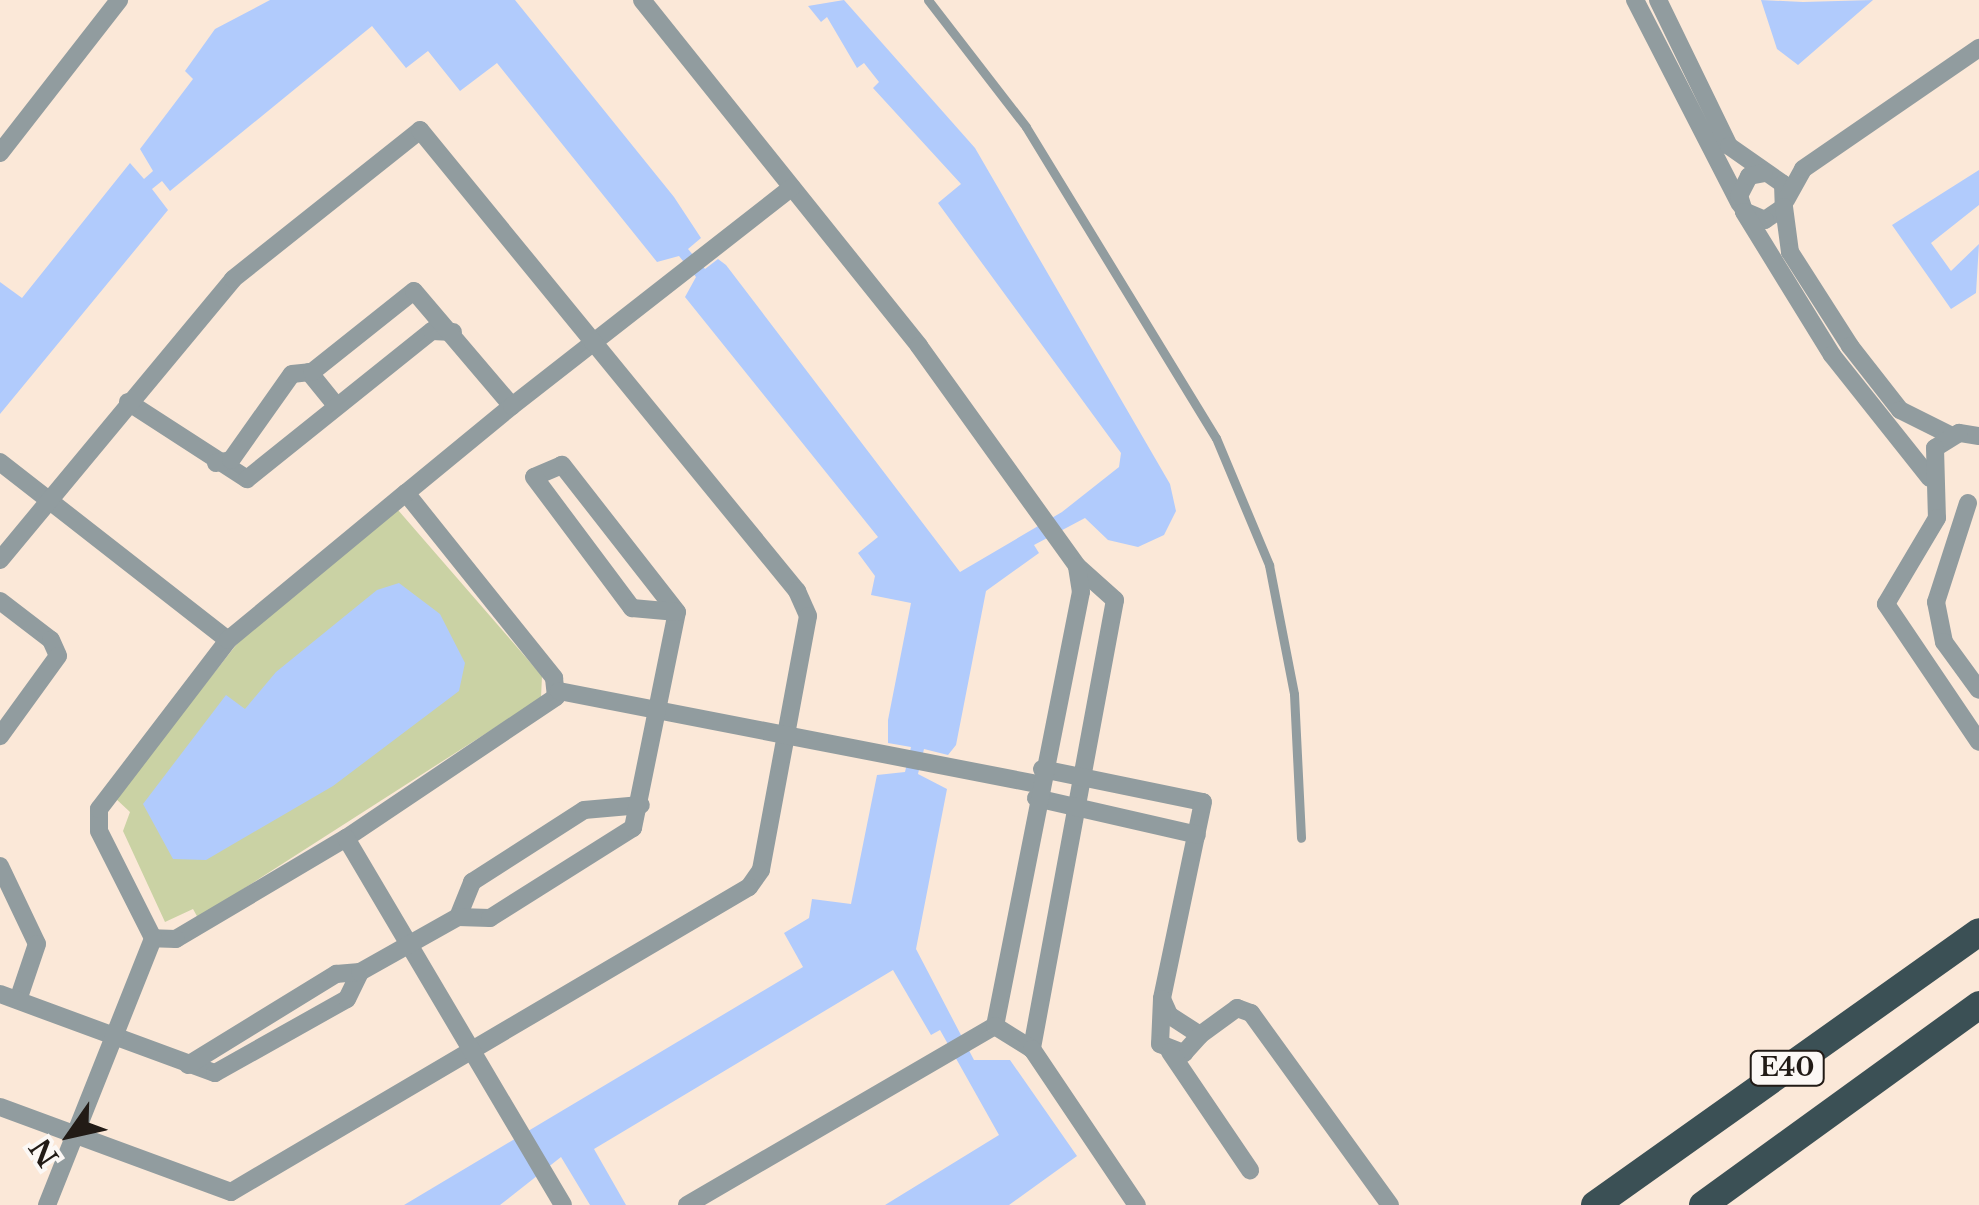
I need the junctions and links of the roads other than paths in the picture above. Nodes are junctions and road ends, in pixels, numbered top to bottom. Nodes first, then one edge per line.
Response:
1 (119, 0) edge
2 (642, 0) edge
3 (928, 0) edge
4 (1635, 0) edge
5 (1658, 0) edge
6 (1979, 48) edge
7 (0, 153) edge
8 (1803, 170) junction
9 (1767, 173) junction
10 (792, 187) junction
11 (1785, 204) junction
12 (1742, 208) junction
13 (453, 332) junction
14 (596, 340) junction
15 (309, 372) junction
16 (128, 402) junction
17 (334, 403) junction
18 (512, 406) junction
19 (1979, 424) edge
20 (1954, 434) junction
21 (1979, 436) edge
22 (0, 462) edge
23 (216, 463) junction
24 (1932, 482) junction
25 (406, 493) junction
26 (49, 498) junction
27 (1976, 501) edge
28 (0, 560) edge
29 (1077, 566) junction
30 (1894, 582) junction
31 (0, 601) edge
32 (1936, 602) junction
33 (677, 612) junction
34 (228, 640) junction
35 (1962, 672) junction
36 (1940, 688) junction
37 (559, 690) junction
38 (1979, 690) edge
39 (662, 711) junction
40 (785, 734) junction
41 (0, 736) edge
42 (1979, 742) edge
43 (1086, 776) junction
44 (1039, 784) junction
45 (641, 805) junction
46 (1078, 810) junction
47 (1197, 835) junction
48 (346, 838) junction
49 (1301, 838) dead end
50 (0, 866) edge
51 (6, 891) edge
52 (458, 917) junction
53 (1979, 932) edge
54 (153, 938) junction
55 (406, 944) junction
56 (360, 972) junction
57 (9, 997) edge
58 (1162, 999) junction
59 (1979, 1005) edge
60 (994, 1026) junction
61 (1200, 1035) junction
62 (112, 1036) junction
63 (1032, 1048) junction
64 (470, 1049) junction
65 (1170, 1052) junction
66 (188, 1065) junction
67 (0, 1107) edge
68 (72, 1136) junction
69 (1250, 1170) dead end
70 (47, 1205) edge
71 (563, 1205) edge
72 (687, 1205) edge
73 (1136, 1205) edge
74 (1390, 1205) edge
75 (1595, 1205) edge
76 (1703, 1205) edge

1 - 7 street
2 - 10 street
3 - 49 lane
4 - 12 street
5 - 9 street
6 - 8 street
8 - 9 street
8 - 11 street
9 - 11 street
9 - 12 street
10 - 14 street
10 - 29 street
11 - 12 street
11 - 20 street
12 - 24 street
13 - 15 street
13 - 17 street
13 - 18 street
14 - 16 street
14 - 18 street
14 - 40 street
15 - 17 street
15 - 23 street
16 - 23 street
16 - 26 street
17 - 23 street
18 - 25 street
19 - 20 street
20 - 21 street
20 - 24 street
22 - 26 street
24 - 27 street
24 - 30 street
25 - 34 street
25 - 37 street
26 - 28 street
26 - 34 street
27 - 32 street
29 - 43 street
29 - 44 street
30 - 32 street
30 - 36 street
31 - 41 street
32 - 35 street
33 - 33 street
33 - 39 street
34 - 54 street
35 - 36 street
35 - 38 street
36 - 42 street
37 - 39 street
37 - 48 street
39 - 40 street
39 - 45 street
40 - 44 street
40 - 64 street
43 - 44 street
43 - 46 street
43 - 47 street
44 - 46 street
44 - 60 street
45 - 52 street
45 - 52 street
46 - 47 street
46 - 63 street
47 - 58 street
48 - 54 street
48 - 55 street
50 - 51 street
51 - 57 street
52 - 55 street
53 - 75 highway, E40
54 - 62 street
55 - 56 street
55 - 64 street
56 - 66 street
56 - 66 street
57 - 62 street
58 - 61 street
58 - 65 street
59 - 76 highway, E40
60 - 63 street
60 - 72 street
61 - 65 street
61 - 74 street
62 - 66 street
62 - 68 street
63 - 73 street
64 - 68 street
64 - 71 street
65 - 69 street
67 - 68 street
68 - 70 street

